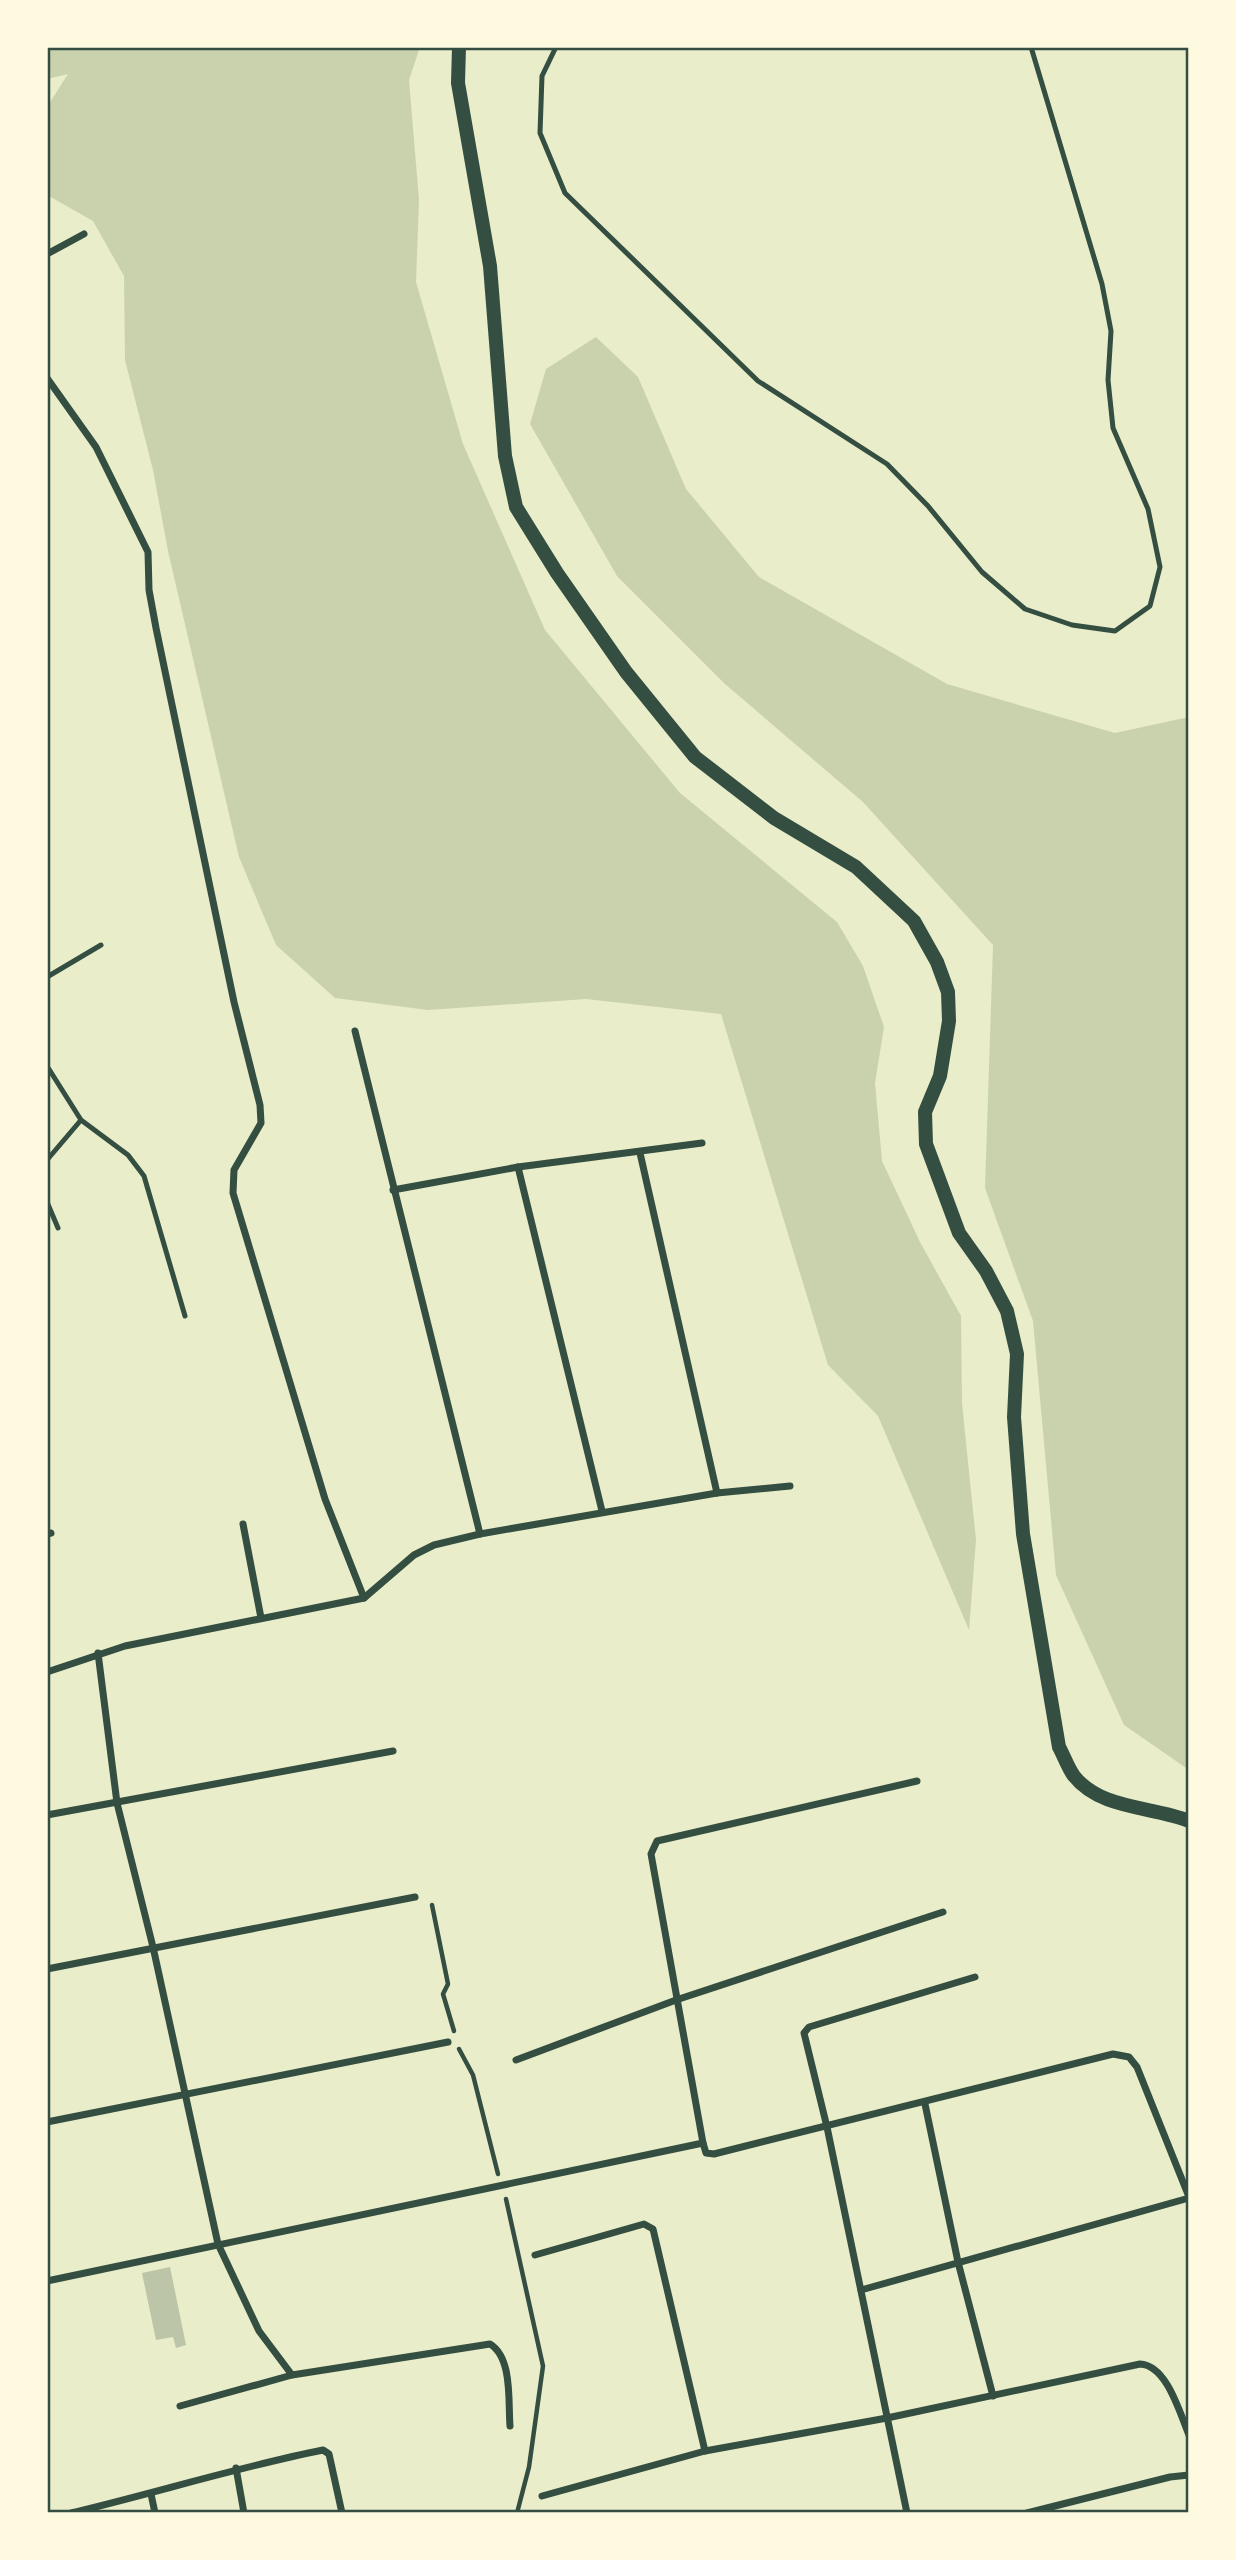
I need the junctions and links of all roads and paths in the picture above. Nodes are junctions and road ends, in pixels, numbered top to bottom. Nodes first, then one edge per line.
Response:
1 (459, 47) edge
2 (556, 47) edge
3 (1031, 47) edge
4 (84, 234) dead end
5 (47, 254) edge
6 (47, 378) edge
7 (102, 945) dead end
8 (47, 977) edge
9 (355, 1031) dead end
10 (47, 1066) edge
11 (81, 1120) junction
12 (702, 1143) dead end
13 (640, 1153) junction
14 (47, 1160) edge
15 (518, 1167) junction
16 (393, 1190) junction
17 (47, 1202) edge
18 (58, 1228) dead end
19 (186, 1316) dead end
20 (790, 1486) dead end
21 (717, 1493) junction
22 (602, 1511) junction
23 (243, 1524) dead end
24 (480, 1534) junction
25 (364, 1598) junction
26 (261, 1618) junction
27 (98, 1653) junction
28 (47, 1672) edge
29 (393, 1751) dead end
30 (917, 1781) dead end
31 (117, 1803) junction
32 (47, 1815) edge
33 (1189, 1821) edge
34 (415, 1897) dead end
35 (432, 1905) dead end
36 (943, 1912) dead end
37 (153, 1947) junction
38 (47, 1969) edge
39 (975, 1977) dead end
40 (676, 2000) junction
41 (448, 2042) dead end
42 (516, 2060) dead end
43 (184, 2094) junction
44 (925, 2104) junction
45 (47, 2122) edge
46 (827, 2127) junction
47 (703, 2143) junction
48 (501, 2185) junction
49 (1189, 2197) edge
50 (218, 2244) junction
51 (535, 2255) dead end
52 (958, 2262) junction
53 (47, 2281) edge
54 (861, 2290) junction
55 (292, 2375) junction
56 (993, 2396) junction
57 (180, 2406) dead end
58 (887, 2418) junction
59 (510, 2426) dead end
60 (1189, 2435) edge
61 (705, 2451) junction
62 (236, 2468) junction
63 (1189, 2475) edge
64 (150, 2494) junction
65 (542, 2496) dead end
66 (71, 2513) edge
67 (155, 2513) edge
68 (244, 2513) edge
69 (342, 2513) edge
70 (517, 2513) edge
71 (906, 2513) edge
72 (1027, 2513) edge

1 - 33 main road
2 - 3 lane
4 - 5 street
6 - 25 street
7 - 8 lane
9 - 16 street
10 - 11 lane
11 - 14 lane
11 - 19 lane
12 - 13 street
13 - 15 street
13 - 21 street
15 - 16 street
15 - 22 street
16 - 24 street
17 - 18 lane
20 - 21 street
21 - 22 street
22 - 24 street
23 - 26 street
24 - 25 street
25 - 26 street
26 - 27 street
27 - 28 street
27 - 31 street
29 - 31 street
30 - 40 street
31 - 32 street
31 - 37 street
34 - 37 street
35 - 48 path
36 - 40 street
37 - 38 street
37 - 43 street
39 - 46 street
40 - 42 street
40 - 47 street
41 - 43 street
43 - 45 street
43 - 50 street
44 - 46 street
44 - 49 street
44 - 52 street
46 - 47 street
46 - 54 street
47 - 48 street
48 - 50 street
48 - 70 path
49 - 52 street
50 - 53 street
50 - 55 street
51 - 61 street
52 - 54 street
52 - 56 street
54 - 58 street
55 - 57 street
55 - 59 street
56 - 58 street
56 - 60 street
58 - 61 street
58 - 71 street
61 - 65 street
62 - 64 street
62 - 68 street
62 - 69 street
63 - 72 street
64 - 66 street
64 - 67 street

